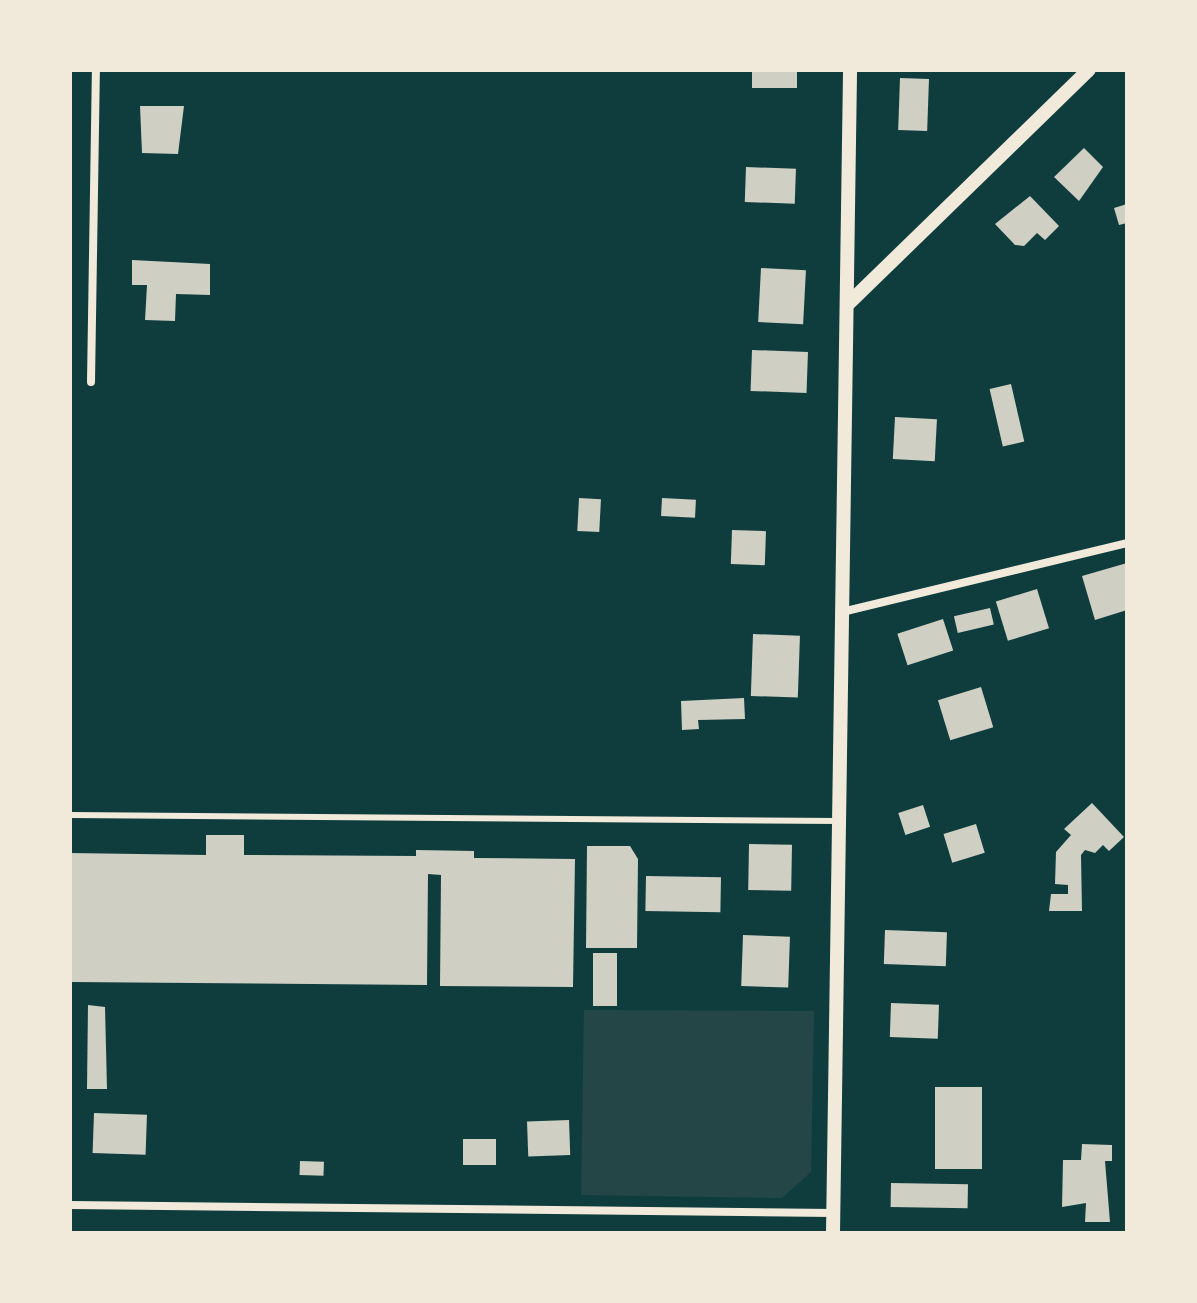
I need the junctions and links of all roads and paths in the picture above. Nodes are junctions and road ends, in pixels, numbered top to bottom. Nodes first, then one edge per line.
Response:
1 (96, 70) edge
2 (850, 70) edge
3 (1089, 70) edge
4 (847, 305) junction
5 (91, 382) dead end
6 (1127, 543) edge
7 (842, 612) junction
8 (70, 815) edge
9 (839, 821) junction
10 (70, 1205) edge
11 (833, 1213) junction
12 (833, 1233) edge

1 - 5 street
2 - 4 street
3 - 4 street
4 - 7 street
6 - 7 street
7 - 9 street
8 - 9 lane
9 - 11 street
10 - 11 street
11 - 12 street

